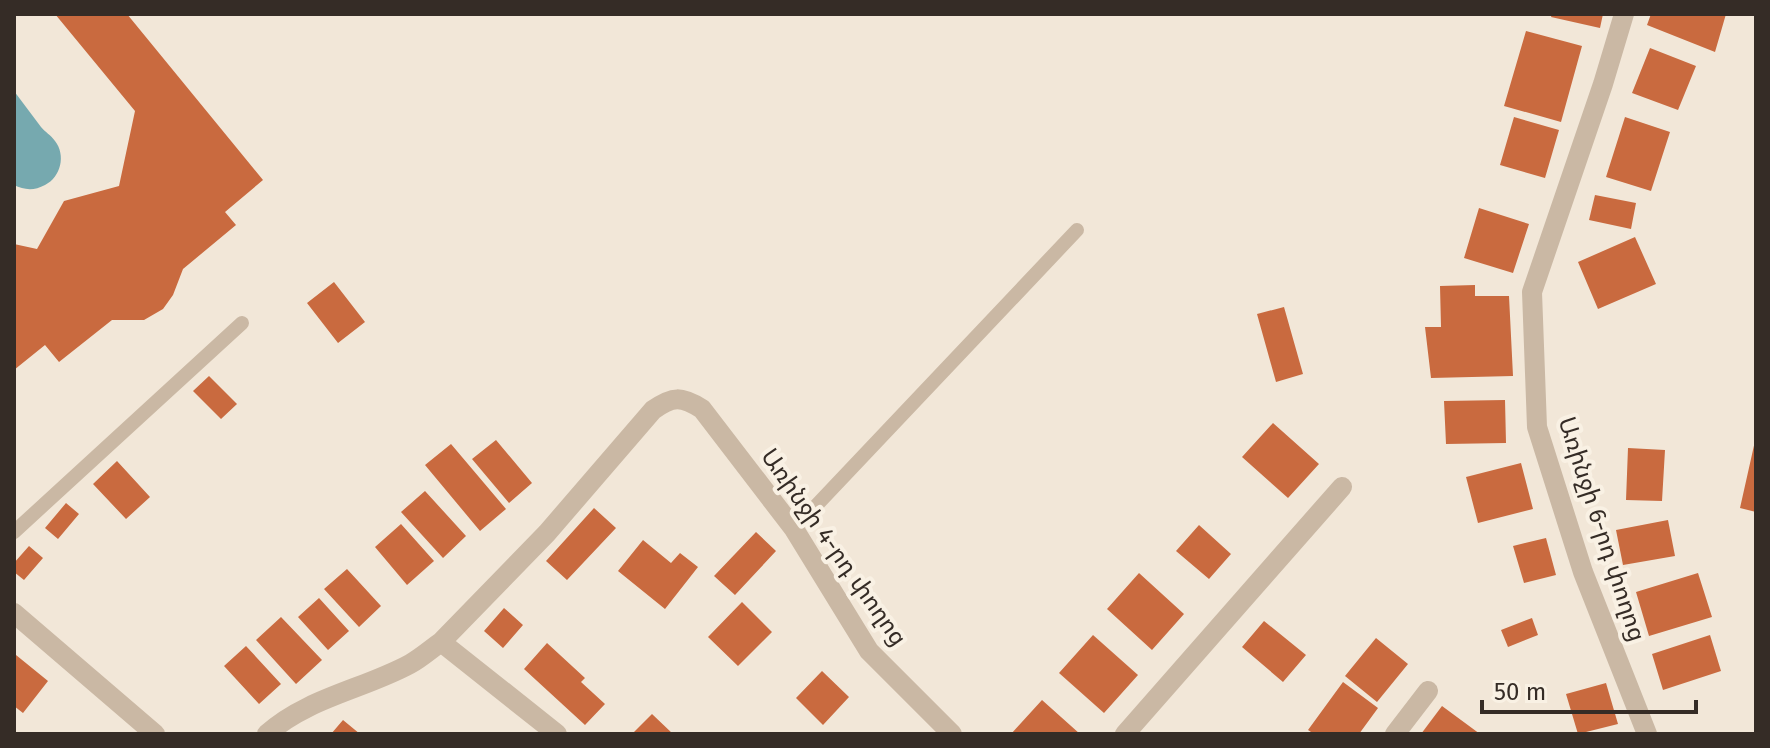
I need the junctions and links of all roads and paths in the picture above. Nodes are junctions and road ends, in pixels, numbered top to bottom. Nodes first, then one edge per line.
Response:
1 (1624, 14) edge
2 (1077, 230) dead end
3 (242, 323) dead end
4 (1342, 487) dead end
5 (794, 529) junction
6 (14, 532) edge
7 (14, 613) edge
8 (441, 642) junction
9 (1428, 691) dead end
10 (155, 734) edge
11 (267, 734) edge
12 (557, 734) edge
13 (952, 734) edge
14 (1125, 734) edge
15 (1395, 734) edge
16 (1647, 734) edge

1 - 16 street, Առինջի 6-րդ փողոց
2 - 5 lane
3 - 6 lane
4 - 14 street
5 - 8 street, Առինջի 4-րդ փողոց
5 - 13 street, Առինջի 4-րդ փողոց
7 - 10 street
8 - 11 street
8 - 12 street
9 - 15 street

